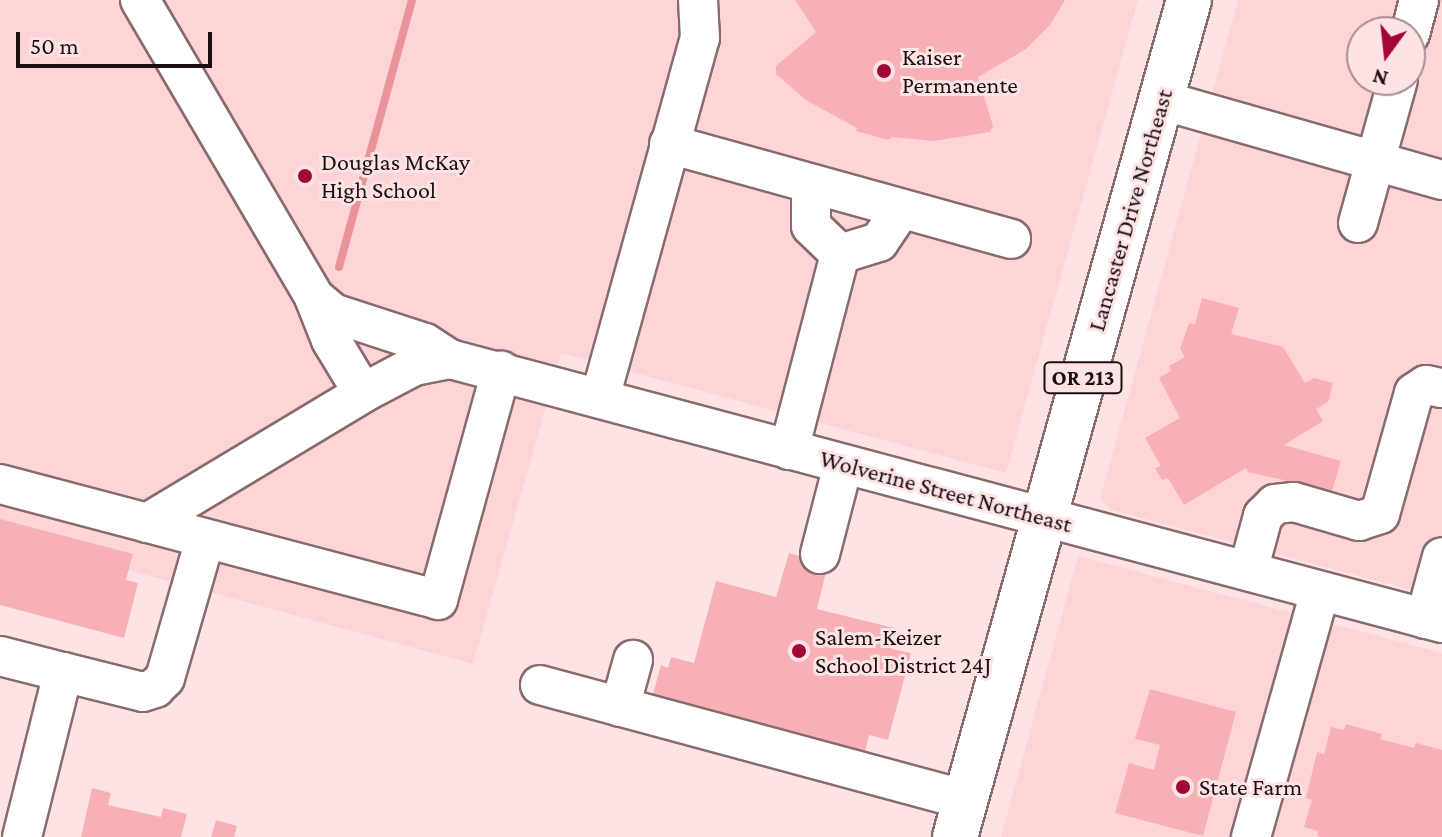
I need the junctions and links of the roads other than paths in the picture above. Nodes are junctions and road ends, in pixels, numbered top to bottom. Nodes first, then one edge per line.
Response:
1 (140, 0) edge
2 (698, 0) edge
3 (1189, 0) edge
4 (1394, 96) edge
5 (1161, 100) junction
6 (669, 144) junction
7 (1375, 162) junction
8 (1442, 180) edge
9 (811, 185) junction
10 (901, 209) junction
11 (1358, 223) dead end
12 (1011, 239) dead end
13 (840, 254) junction
14 (314, 297) junction
15 (450, 359) junction
16 (501, 371) junction
17 (1442, 388) edge
18 (363, 393) junction
19 (600, 398) junction
20 (789, 450) junction
21 (843, 465) junction
22 (0, 484) edge
23 (1043, 517) junction
24 (147, 523) junction
25 (205, 539) junction
26 (820, 554) dead end
27 (1442, 557) edge
28 (1248, 571) junction
29 (1320, 592) junction
30 (1433, 621) edge
31 (0, 656) edge
32 (633, 660) dead end
33 (63, 672) junction
34 (540, 685) dead end
35 (620, 707) junction
36 (960, 818) edge
37 (22, 837) edge
38 (1251, 837) edge

1 - 14 street
2 - 6 street
3 - 5 main road, Lancaster Drive Northeast / OR 213
4 - 7 street
5 - 7 street
5 - 23 main road, Lancaster Drive Northeast / OR 213
6 - 9 street
6 - 19 street
7 - 8 street
7 - 11 street
9 - 10 street
9 - 13 street
10 - 12 street
10 - 13 street
13 - 20 street
14 - 15 street
14 - 18 street
15 - 16 street, Wolverine Street Northeast
15 - 18 street
16 - 19 street, Wolverine Street Northeast
16 - 25 street
17 - 28 street
18 - 24 street
19 - 20 street, Wolverine Street Northeast
20 - 21 street, Wolverine Street Northeast
21 - 23 street, Wolverine Street Northeast
21 - 26 street
22 - 24 street
23 - 28 street, Wolverine Street Northeast
23 - 36 main road, Lancaster Drive Northeast / OR 213
24 - 25 street
25 - 33 street
27 - 30 street
28 - 29 street, Wolverine Street Northeast
29 - 30 street, Wolverine Street Northeast
29 - 38 street
31 - 33 street
32 - 35 street
33 - 37 street
34 - 35 street
35 - 36 street

